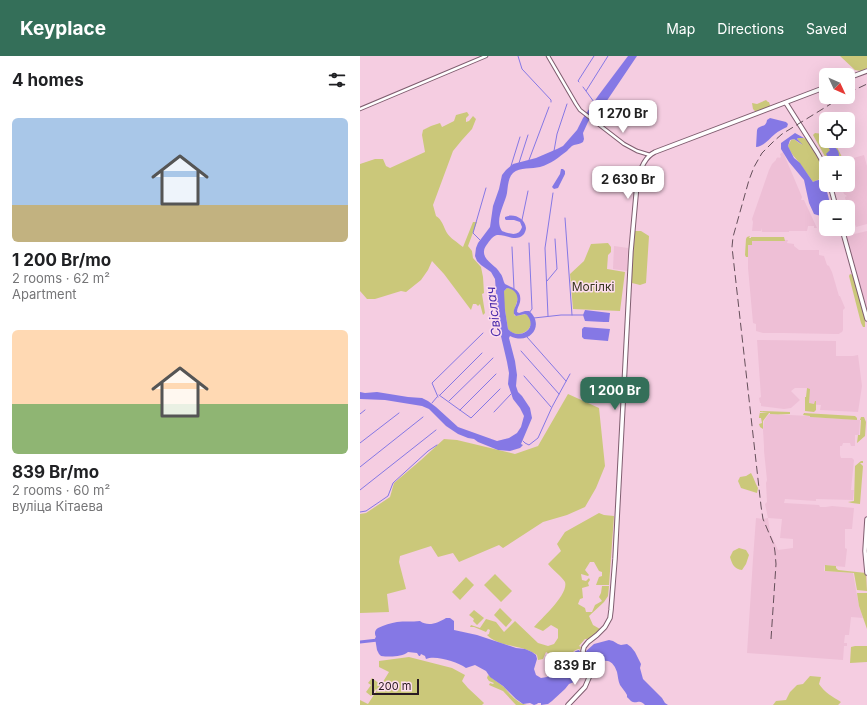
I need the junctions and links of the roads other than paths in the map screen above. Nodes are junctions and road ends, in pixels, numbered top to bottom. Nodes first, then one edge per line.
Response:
1 (486, 56) edge
2 (548, 56) edge
3 (867, 71) edge
4 (855, 75) edge
5 (819, 90) edge
6 (786, 103) junction
7 (360, 109) edge
8 (650, 155) junction
9 (819, 156) edge
10 (844, 236) edge
11 (867, 319) edge
12 (867, 519) edge
13 (867, 573) edge
14 (568, 705) edge

1 - 7 street
2 - 8 street
3 - 4 main road
5 - 6 main road
6 - 8 main road
6 - 9 main road
8 - 14 main road
10 - 11 main road
12 - 13 main road

